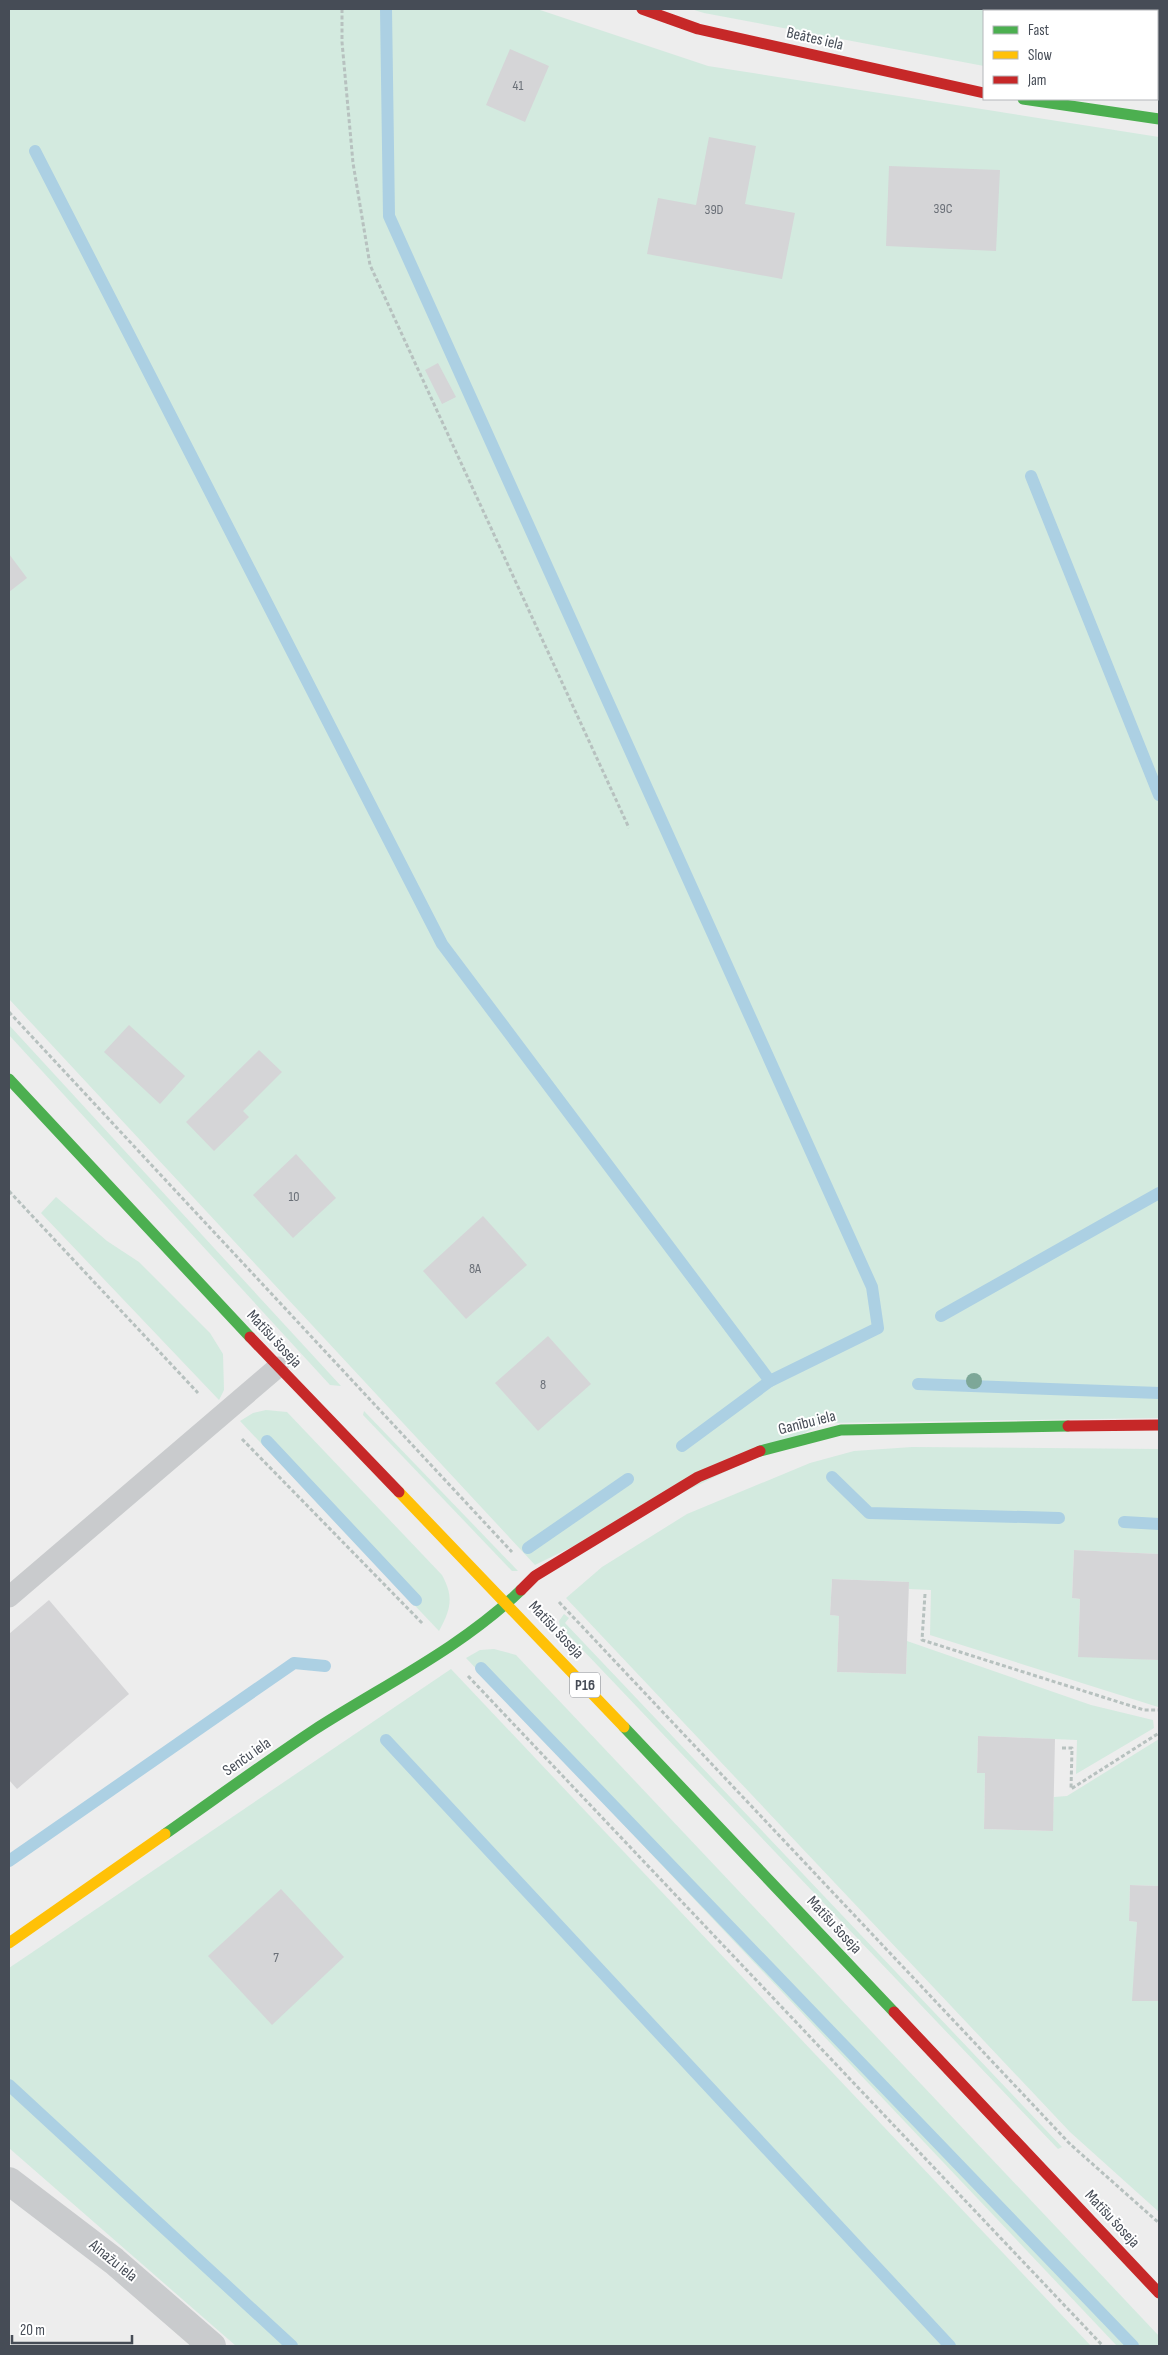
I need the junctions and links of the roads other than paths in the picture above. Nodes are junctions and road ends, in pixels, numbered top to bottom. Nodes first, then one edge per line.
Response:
1 (642, 9) edge
2 (983, 93) edge
3 (1030, 100) edge
4 (1159, 119) edge
5 (9, 1079) edge
6 (278, 1367) junction
7 (1159, 1425) edge
8 (9, 1597) edge
9 (507, 1603) junction
10 (9, 1943) edge
11 (9, 2181) edge
12 (1159, 2293) edge
13 (212, 2346) edge

1 - 2 street, Beātes iela
3 - 4 street
5 - 6 street, Matīšu šoseja / P16
6 - 8 lane
6 - 9 street, Matīšu šoseja / P16
7 - 9 street, Ganību iela
9 - 10 street, Senču iela
9 - 12 street, Matīšu šoseja / P16
11 - 13 street, Ainažu iela

